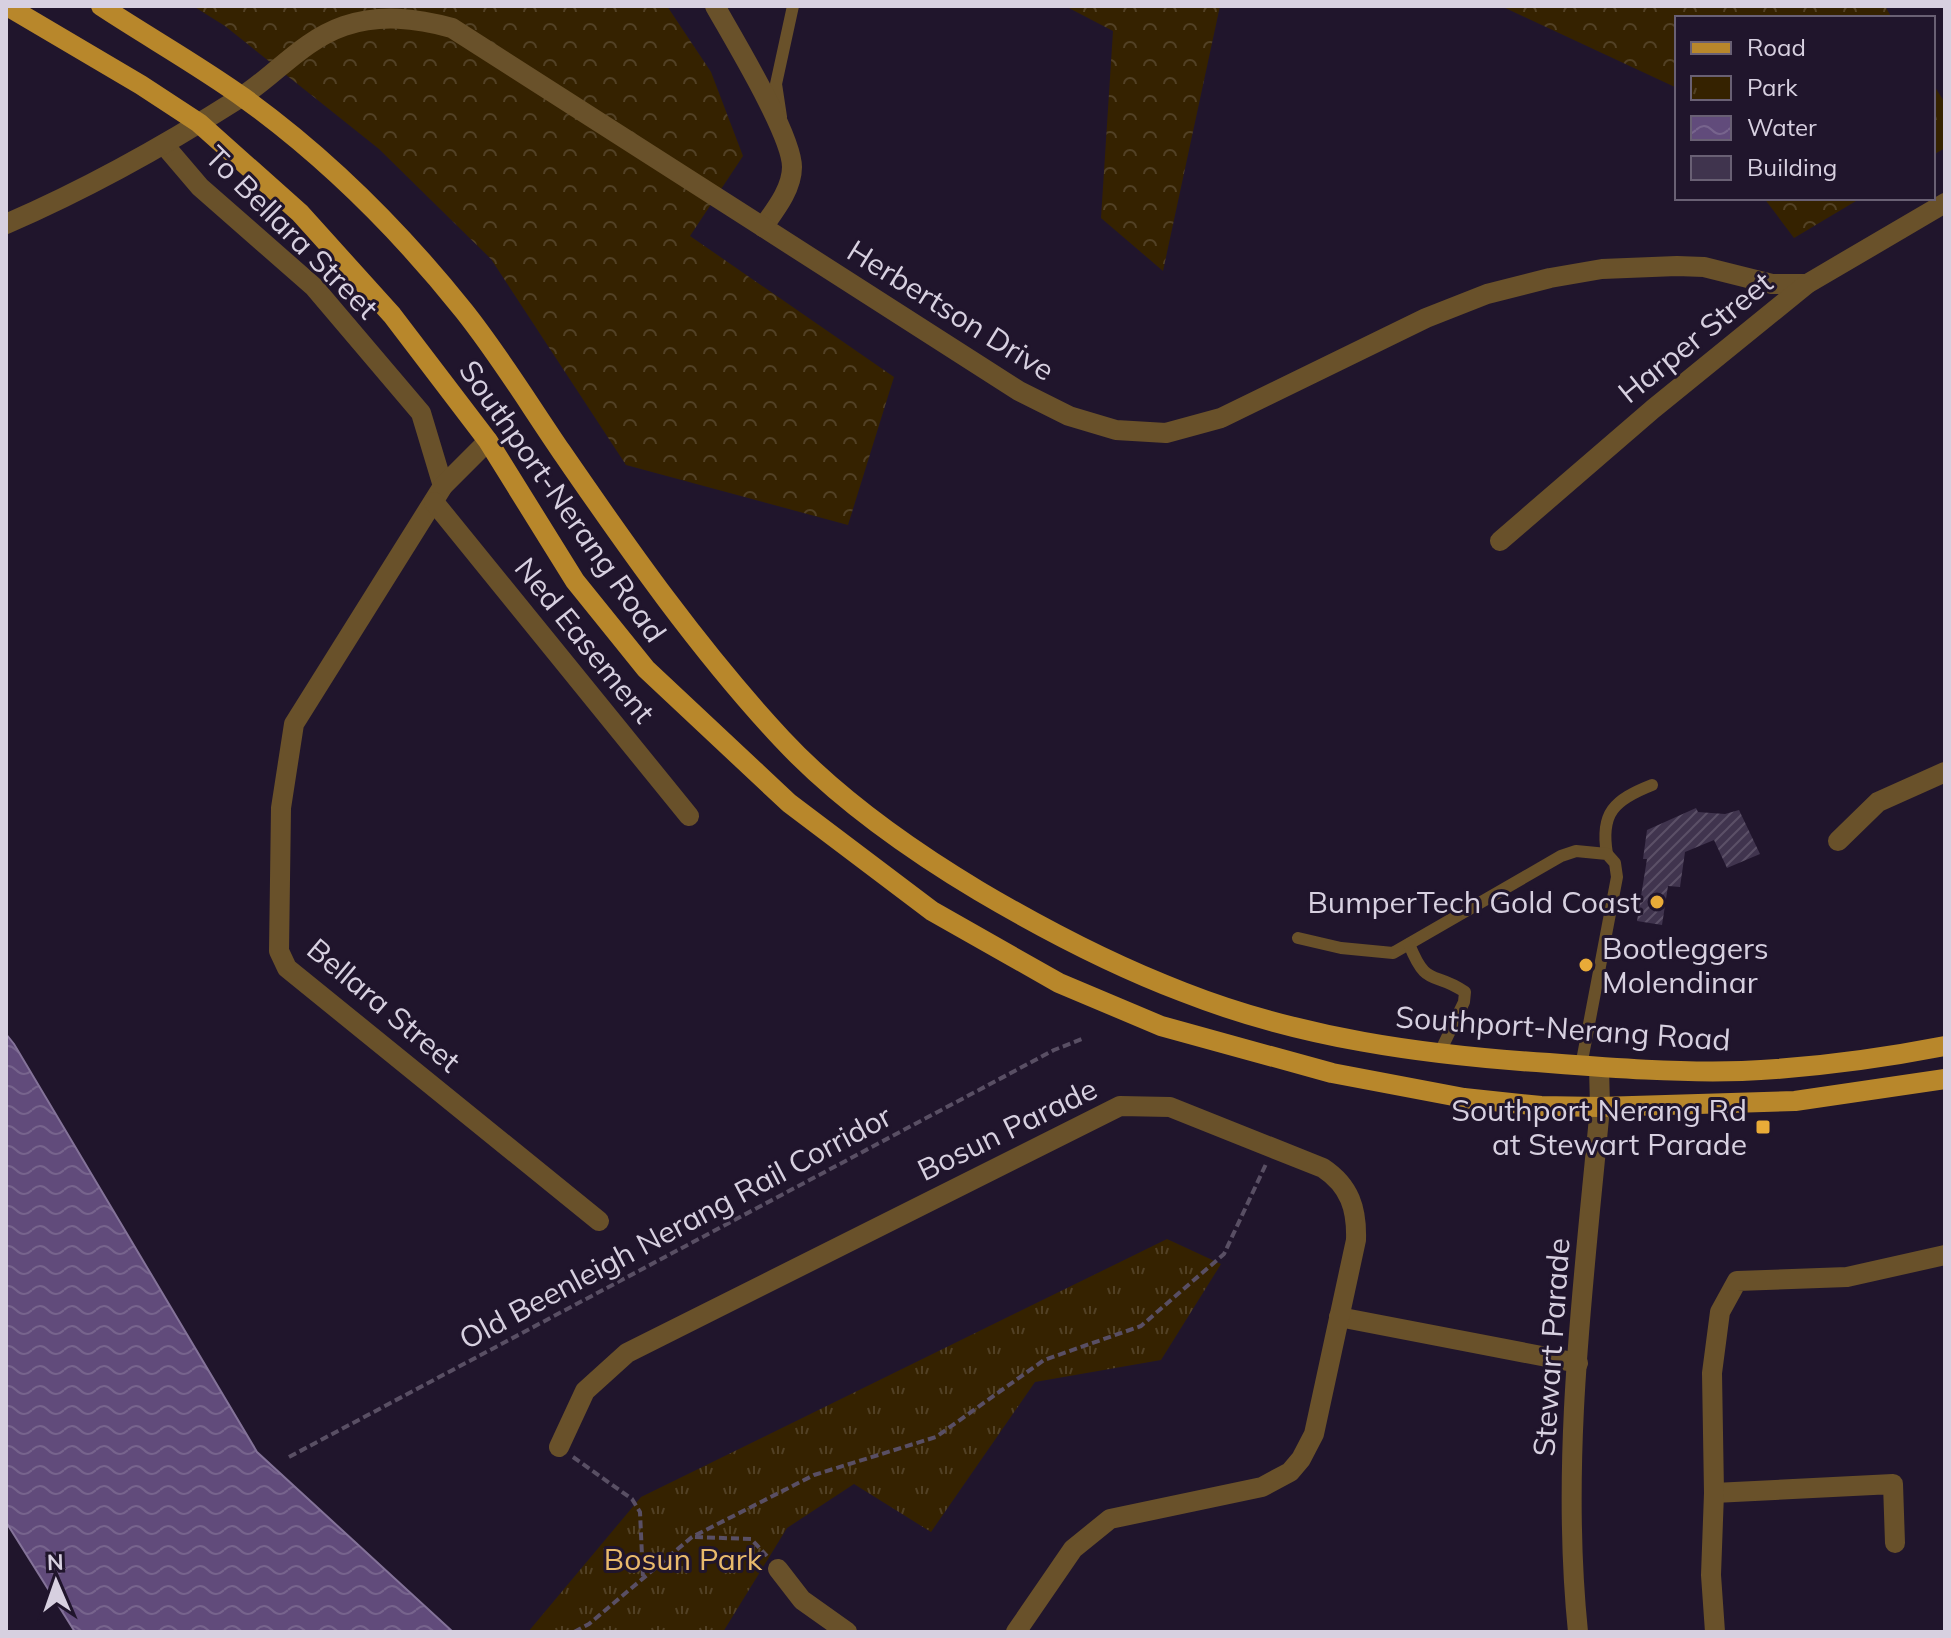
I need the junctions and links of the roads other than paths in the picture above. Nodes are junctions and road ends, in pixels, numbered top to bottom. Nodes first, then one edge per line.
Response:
1 (7, 6) edge
2 (101, 6) edge
3 (715, 6) edge
4 (793, 6) edge
5 (242, 97) junction
6 (199, 123) junction
7 (777, 123) junction
8 (165, 146) junction
9 (1945, 203) edge
10 (6, 224) edge
11 (763, 227) junction
12 (1807, 284) junction
13 (488, 441) junction
14 (439, 494) junction
15 (1500, 541) dead end
16 (1945, 772) edge
17 (1652, 785) dead end
18 (689, 816) dead end
19 (1838, 841) dead end
20 (1607, 854) junction
21 (1298, 938) dead end
22 (1409, 944) junction
23 (1945, 1046) edge
24 (1439, 1054) junction
25 (1590, 1066) junction
26 (1945, 1079) edge
27 (1600, 1107) junction
28 (599, 1221) dead end
29 (1945, 1255) edge
30 (1339, 1317) junction
31 (1578, 1363) junction
32 (559, 1447) road end
33 (1714, 1493) junction
34 (1895, 1543) dead end
35 (778, 1569) road end
36 (847, 1632) edge
37 (1016, 1632) edge
38 (1578, 1632) edge
39 (1715, 1632) edge

1 - 6 main road, Southport-Nerang Road
2 - 5 main road, Southport-Nerang Road
3 - 7 street
4 - 7 lane
5 - 6 street, Herbertson Drive
5 - 11 street, Herbertson Drive
5 - 24 main road, Southport-Nerang Road
6 - 8 street, Herbertson Drive
6 - 13 main road, Southport-Nerang Road
7 - 11 street
8 - 10 street, Herbertson Drive
8 - 14 street, To Bellara Street
9 - 12 street, Harper Street
11 - 12 street, Herbertson Drive
12 - 15 street, Harper Street
13 - 14 street, Bellara Street
13 - 27 main road, Southport-Nerang Road
14 - 18 street, Ned Easement
14 - 28 street, Bellara Street
16 - 19 street
17 - 20 lane
20 - 22 lane
20 - 25 lane
21 - 22 lane
22 - 24 lane
23 - 25 main road, Southport-Nerang Road
24 - 25 main road, Southport-Nerang Road
25 - 27 street, Stewart Parade
26 - 27 main road, Southport-Nerang Road
27 - 31 street, Stewart Parade
29 - 33 street
30 - 31 street
30 - 32 street, Bosun Parade
30 - 37 street, Bosun Parade
31 - 38 street, Stewart Parade
33 - 34 street
33 - 39 street
35 - 36 street

